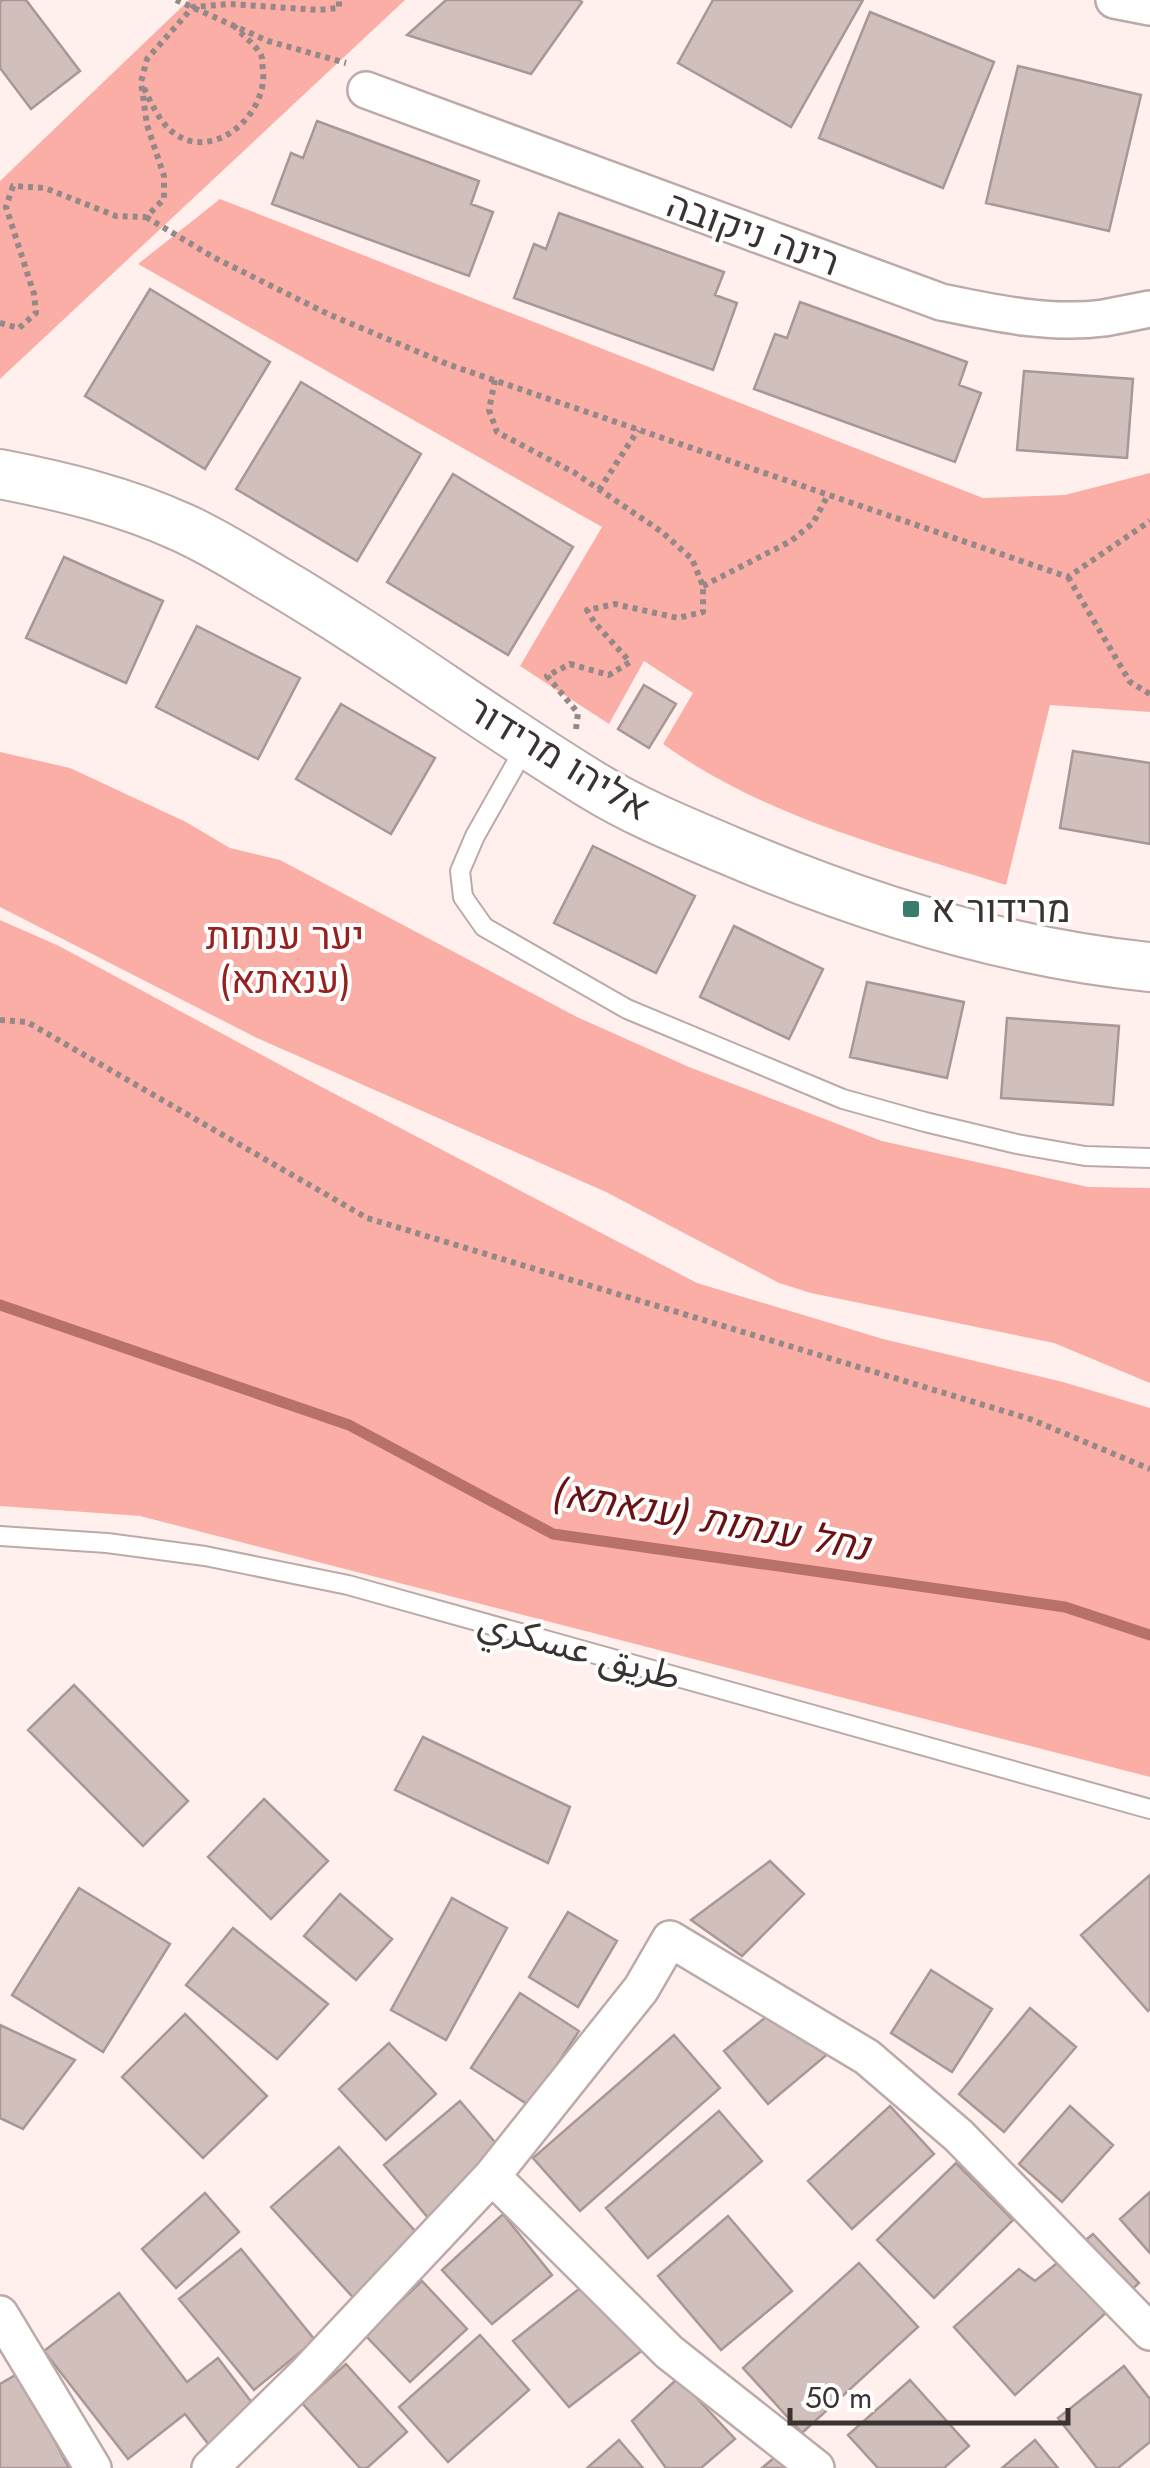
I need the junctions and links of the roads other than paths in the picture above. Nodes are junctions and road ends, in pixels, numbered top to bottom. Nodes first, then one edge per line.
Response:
1 (1114, 0) edge
2 (1150, 7) edge
3 (366, 90) road end
4 (1150, 309) edge
5 (0, 474) edge
6 (527, 742) junction
7 (1150, 967) edge
8 (1150, 1158) edge
9 (0, 1536) edge
10 (1150, 1808) edge
11 (492, 2176) junction
12 (0, 2314) edge
13 (1150, 2332) edge
14 (93, 2468) edge
15 (210, 2468) edge
16 (816, 2468) edge

1 - 2 street
3 - 4 street, רינה ניקובה
5 - 6 street, אליהו מרידור
6 - 7 street, אליהו מרידור
6 - 8 lane
9 - 10 lane, طريق عسكري
11 - 13 street
11 - 15 street
11 - 16 street
12 - 14 street

